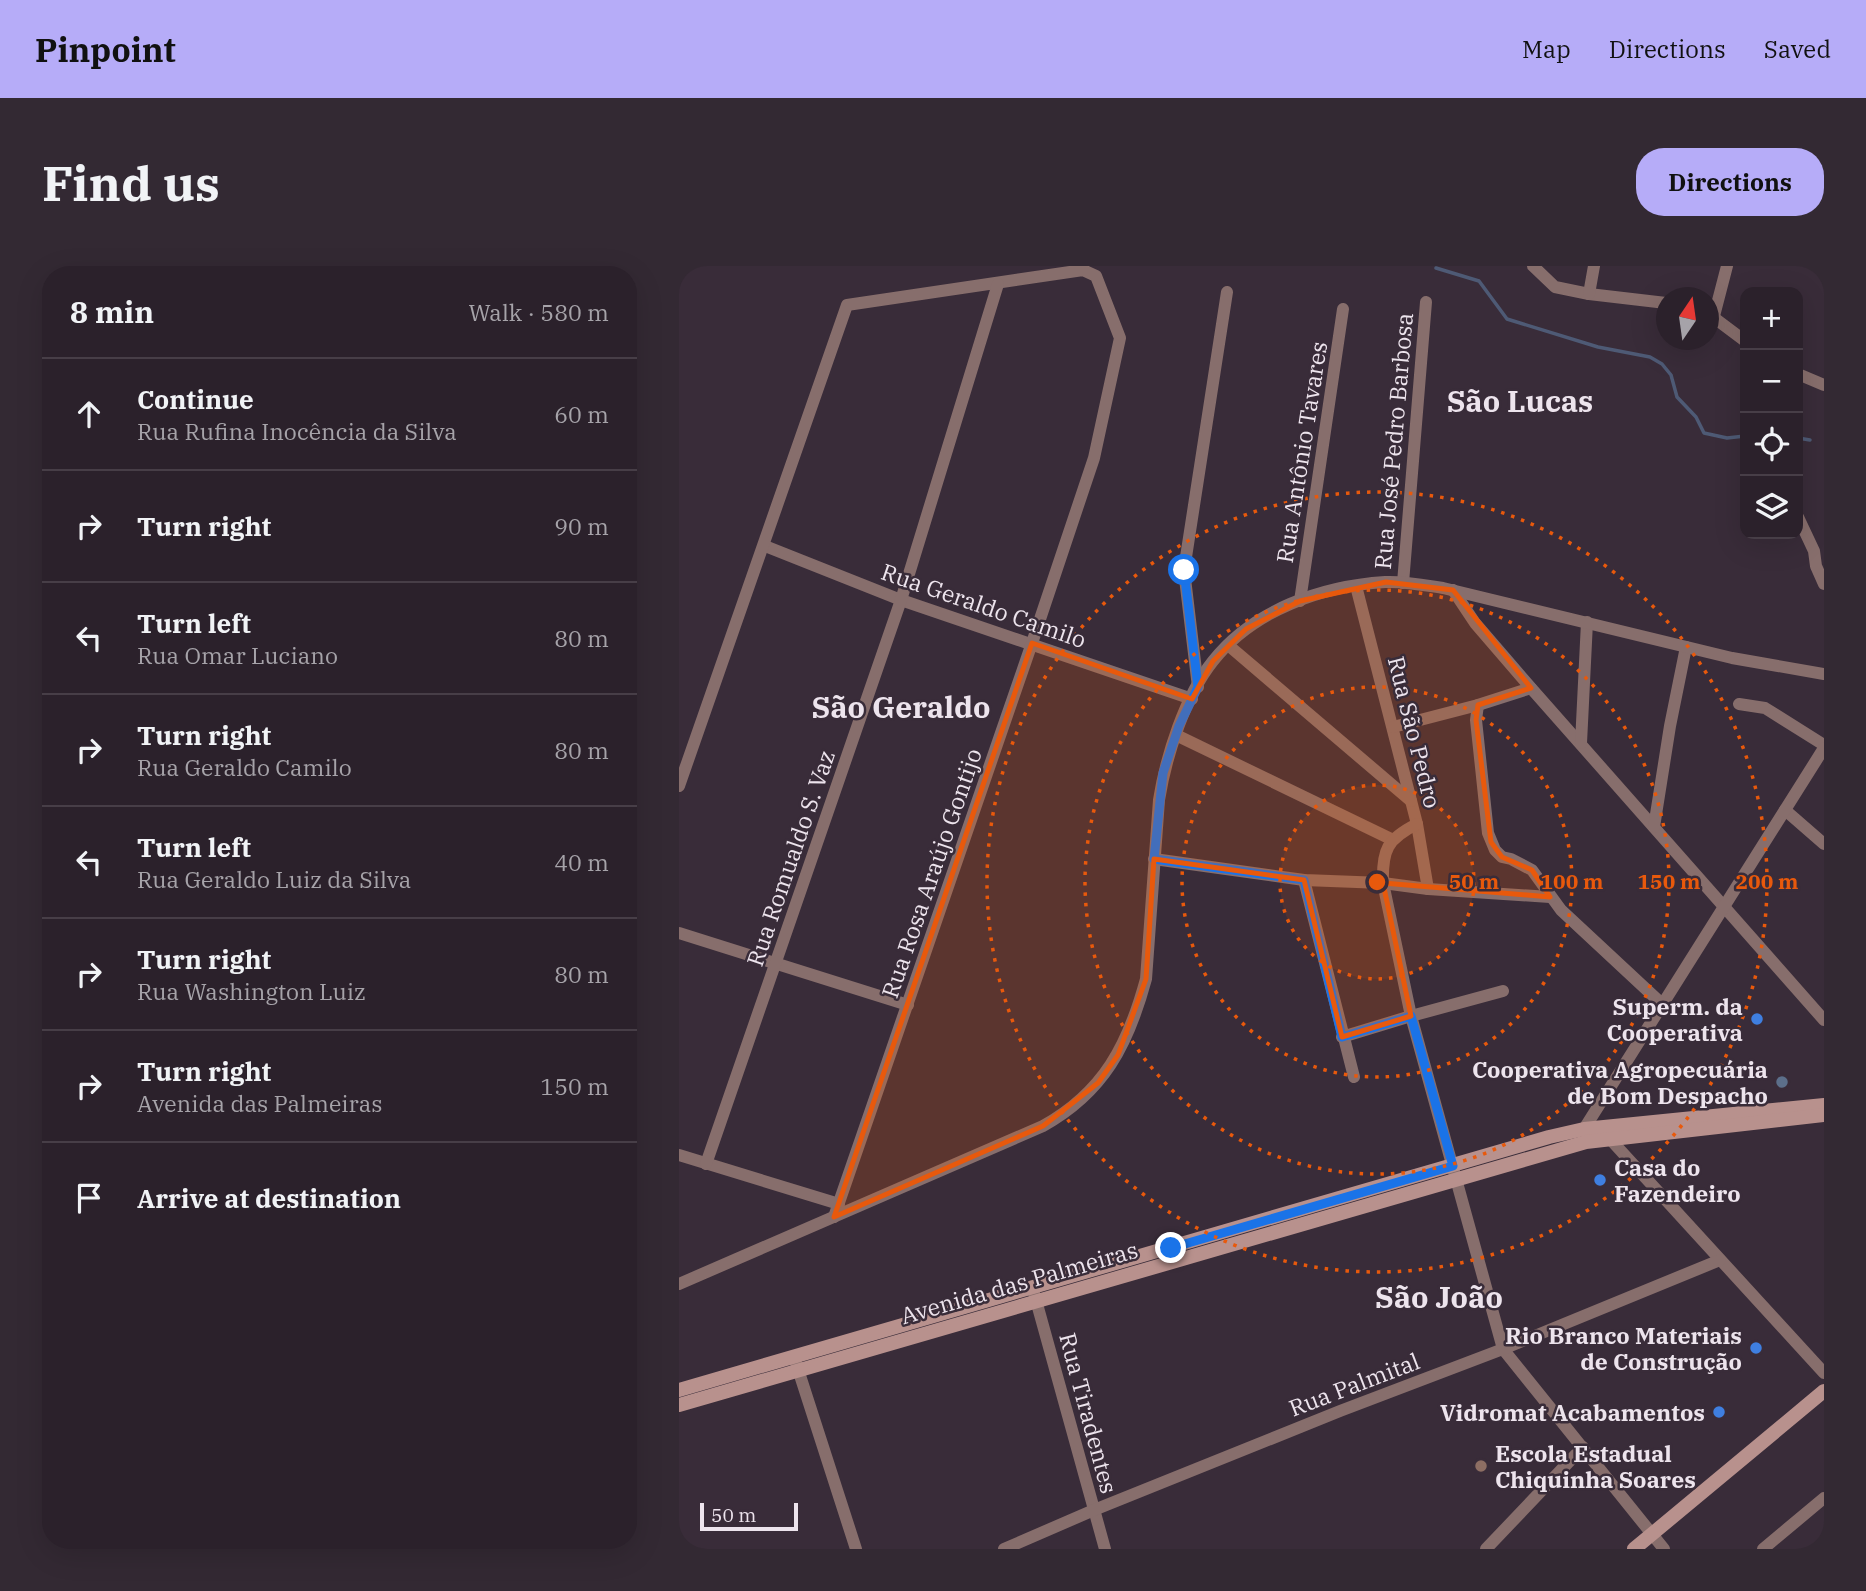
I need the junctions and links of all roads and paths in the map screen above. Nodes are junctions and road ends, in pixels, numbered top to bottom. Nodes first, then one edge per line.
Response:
1 (1533, 266) edge
2 (1594, 266) edge
3 (1727, 266) edge
4 (998, 284) junction
5 (1719, 290) edge
6 (1227, 292) dead end
7 (1589, 294) junction
8 (1426, 302) dead end
9 (1656, 302) edge
10 (1343, 309) dead end
11 (1719, 321) edge
12 (1740, 337) edge
13 (1803, 376) edge
14 (1824, 385) edge
15 (1803, 528) edge
16 (765, 546) junction
17 (1403, 583) junction
18 (1824, 584) edge
19 (1356, 586) junction
20 (1453, 590) junction
21 (901, 600) junction
22 (1300, 601) junction
23 (1587, 622) junction
24 (1033, 643) junction
25 (1228, 645) junction
26 (1686, 647) junction
27 (1824, 674) edge
28 (1198, 687) junction
29 (1531, 688) junction
30 (1192, 699) junction
31 (1739, 704) dead end
32 (1478, 705) junction
33 (1393, 727) junction
34 (1176, 734) junction
35 (1581, 743) junction
36 (1824, 747) edge
37 (679, 786) edge
38 (1411, 801) junction
39 (1785, 810) junction
40 (1417, 824) junction
41 (1654, 827) junction
42 (1391, 839) junction
43 (1824, 844) edge
44 (1154, 859) junction
45 (1304, 880) junction
46 (1383, 883) junction
47 (1428, 889) junction
48 (1550, 897) junction
49 (1724, 906) junction
50 (679, 933) edge
51 (776, 962) junction
52 (1503, 991) dead end
53 (1662, 1004) junction
54 (908, 1005) junction
55 (1411, 1016) junction
56 (1824, 1020) edge
57 (1342, 1037) junction
58 (1353, 1077) dead end
59 (1824, 1105) edge
60 (1824, 1115) edge
61 (1584, 1129) junction
62 (1610, 1139) junction
63 (679, 1155) edge
64 (706, 1164) junction
65 (1454, 1173) junction
66 (839, 1204) junction
67 (834, 1217) junction
68 (1720, 1260) junction
69 (679, 1284) edge
70 (1034, 1294) junction
71 (1503, 1349) junction
72 (797, 1363) junction
73 (1824, 1373) edge
74 (679, 1390) edge
75 (1824, 1391) edge
76 (679, 1405) edge
77 (1583, 1447) junction
78 (1824, 1498) edge
79 (1094, 1510) junction
80 (1651, 1535) junction
81 (856, 1549) edge
82 (1004, 1549) edge
83 (1105, 1549) edge
84 (1486, 1549) edge
85 (1634, 1549) edge
86 (1664, 1549) edge
87 (1763, 1549) edge

1 - 7 street
2 - 7 street
3 - 5 street
4 - 16 street
4 - 21 street, Rua Romualdo S. Vaz
4 - 24 street, Rua Rosa Araújo Gontijo
6 - 28 street
7 - 9 street
8 - 17 street, Rua José Pedro Barbosa
10 - 22 street, Rua Antônio Tavares
11 - 12 street
13 - 14 street
15 - 18 street
16 - 21 street, Rua Geraldo Camilo
16 - 37 street
17 - 19 street
17 - 20 street
19 - 22 street
19 - 33 street, Rua São Pedro
20 - 23 street
20 - 29 street
21 - 24 street, Rua Geraldo Camilo
21 - 51 street, Rua Romualdo S. Vaz
22 - 25 street
23 - 26 street
23 - 35 street
24 - 30 street, Rua Geraldo Camilo
24 - 54 street, Rua Rosa Araújo Gontijo
25 - 28 street
25 - 38 street
26 - 27 street
26 - 41 street
28 - 30 street
29 - 32 street
29 - 35 street
30 - 34 street
31 - 36 street
32 - 33 street
32 - 48 street
33 - 38 street, Rua São Pedro
34 - 42 street
34 - 44 street
35 - 41 street
36 - 39 street
38 - 40 street, Rua São Pedro
39 - 43 street
39 - 49 street
40 - 42 street
40 - 47 street, Rua São Pedro
41 - 49 street
42 - 46 street
44 - 45 street
44 - 67 street
45 - 46 street
45 - 57 street
46 - 47 street
46 - 55 street
47 - 48 street
48 - 53 street
49 - 53 street
49 - 56 street
50 - 51 street
51 - 54 street
51 - 64 street, Rua Romualdo S. Vaz
52 - 55 street
53 - 61 street
54 - 66 street, Rua Rosa Araújo Gontijo
55 - 57 street
55 - 65 street
57 - 58 street
59 - 61 main road, Avenida das Palmeiras
60 - 62 main road, Avenida das Palmeiras
61 - 65 main road, Avenida das Palmeiras
62 - 65 main road, Avenida das Palmeiras
62 - 68 street
63 - 64 street
64 - 66 street
65 - 70 main road, Avenida das Palmeiras
65 - 71 street
66 - 67 street, Rua Rosa Araújo Gontijo
67 - 69 street
68 - 71 street, Rua Palmital
68 - 73 street
70 - 72 main road, Avenida das Palmeiras
70 - 79 street, Rua Tiradentes
71 - 77 street
71 - 79 street, Rua Palmital
72 - 74 main road, Avenida das Palmeiras
72 - 76 main road, Avenida das Palmeiras
72 - 81 street
75 - 80 main road
77 - 80 street
77 - 84 street
78 - 87 street
79 - 82 street, Rua Palmital
79 - 83 street, Rua Tiradentes
80 - 85 main road
80 - 86 street

